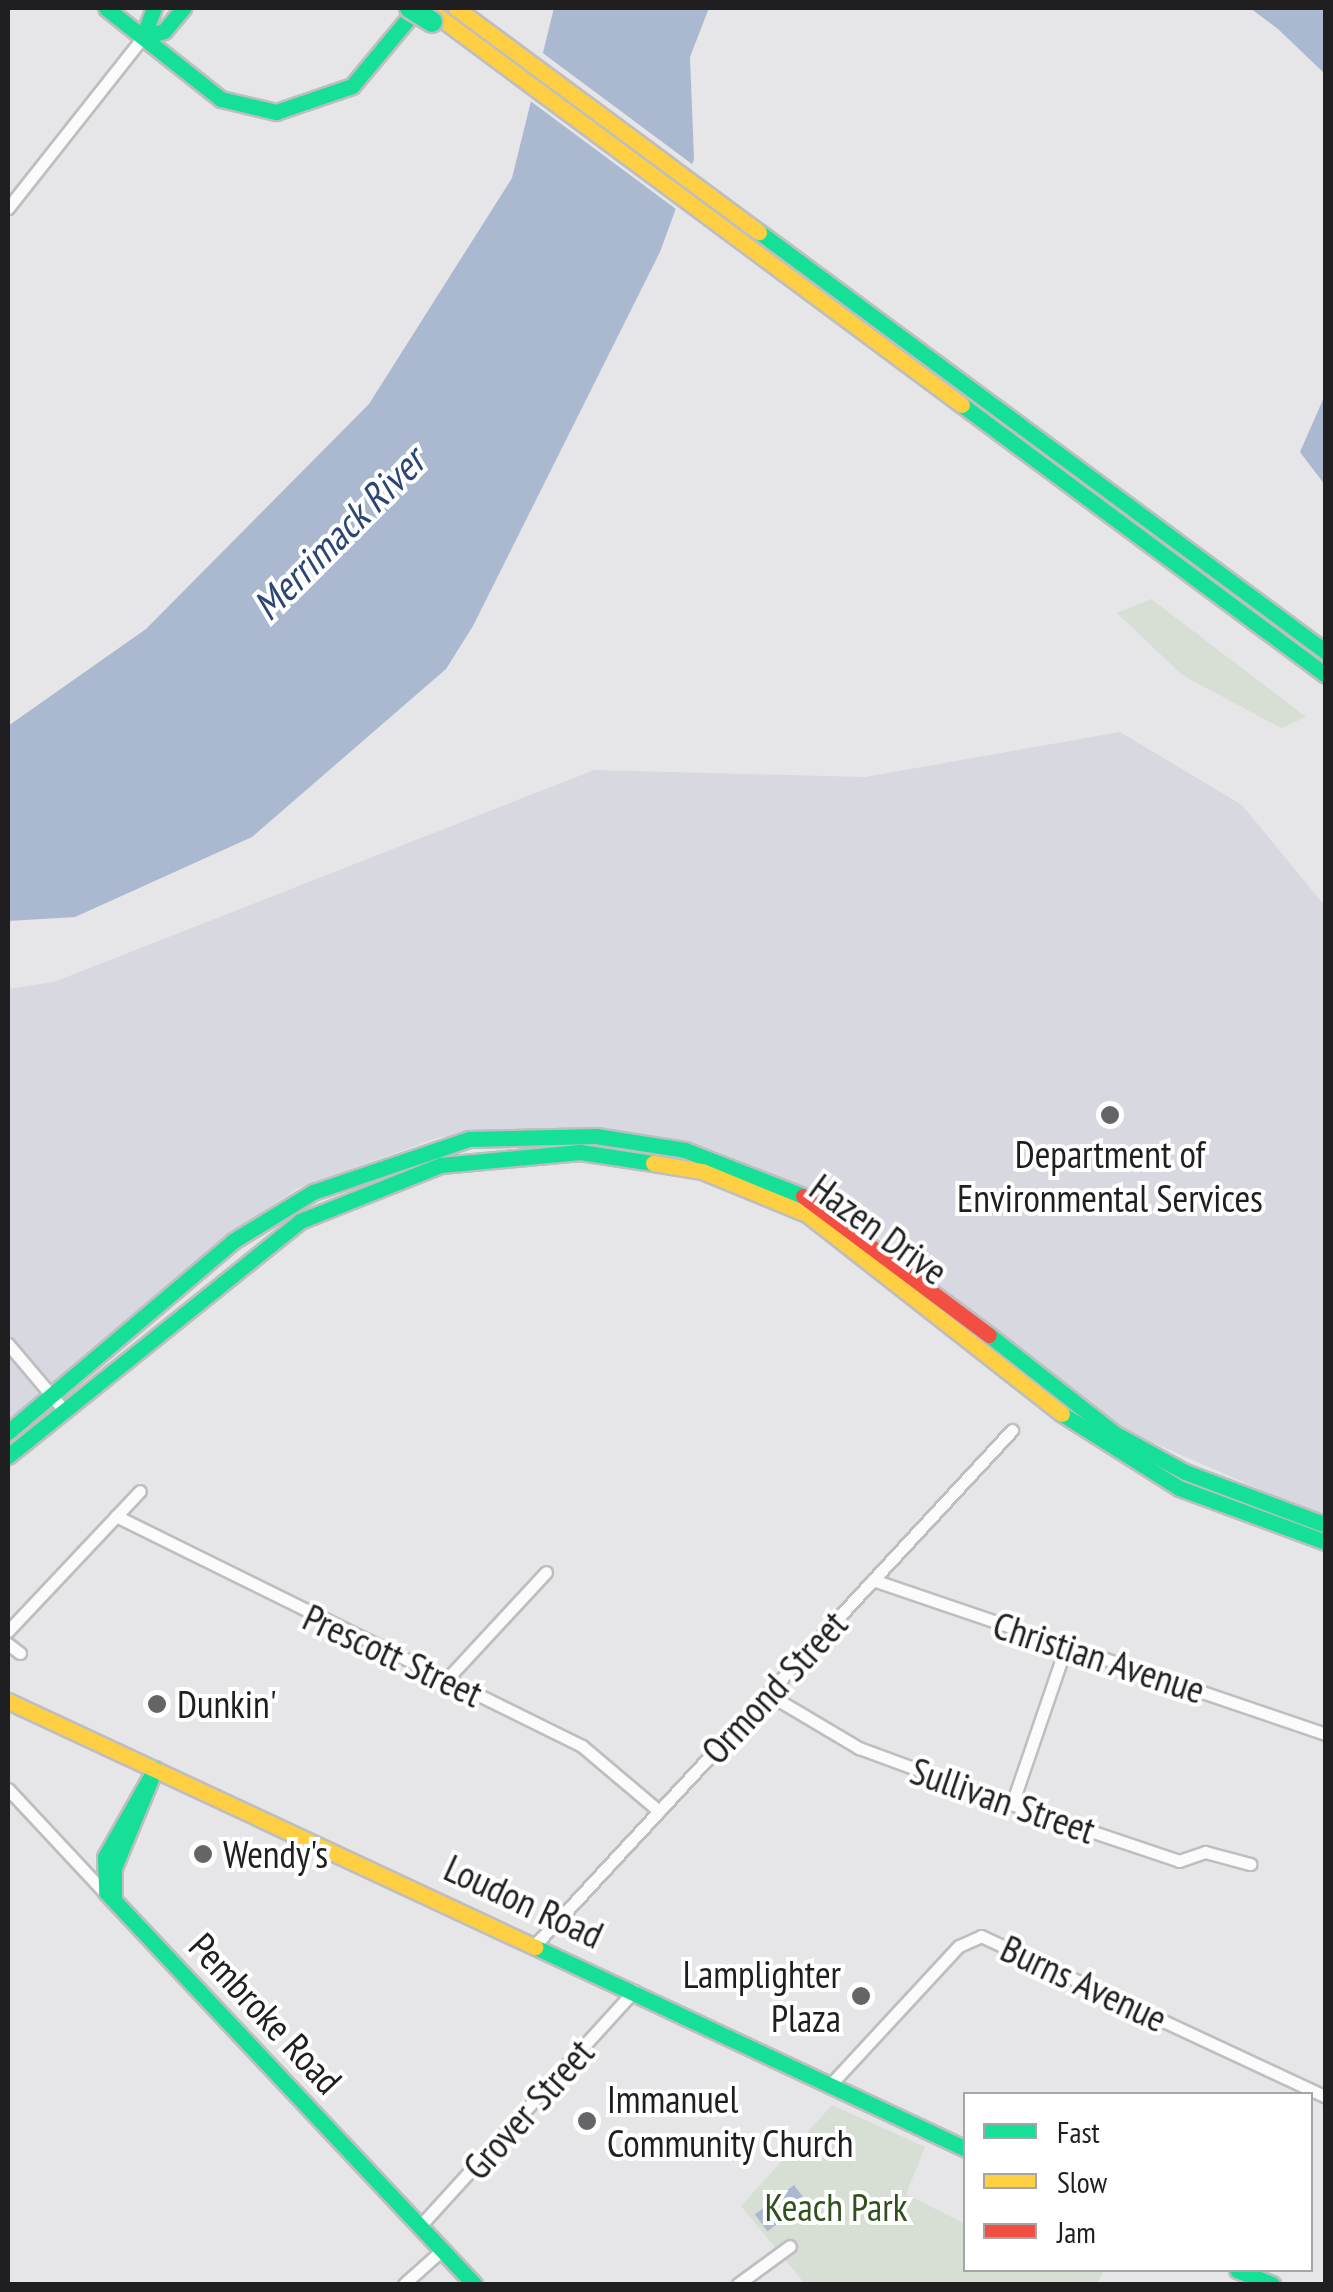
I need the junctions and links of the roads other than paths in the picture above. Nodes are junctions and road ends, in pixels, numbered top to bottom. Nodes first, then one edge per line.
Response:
1 (106, 8) edge
2 (154, 8) edge
3 (183, 8) edge
4 (467, 8) edge
5 (430, 11) edge
6 (142, 37) junction
7 (512, 60) junction
8 (8, 208) edge
9 (720, 214) junction
10 (1326, 652) edge
11 (1326, 675) edge
12 (8, 1344) edge
13 (56, 1401) junction
14 (1012, 1430) dead end
15 (8, 1432) edge
16 (8, 1456) edge
17 (140, 1492) dead end
18 (116, 1516) junction
19 (1326, 1525) edge
20 (1326, 1542) edge
21 (546, 1572) dead end
22 (873, 1580) junction
23 (8, 1631) edge
24 (8, 1644) edge
25 (1066, 1646) junction
26 (20, 1654) dead end
27 (446, 1680) junction
28 (8, 1687) edge
29 (768, 1694) junction
30 (8, 1701) edge
31 (52, 1720) junction
32 (1326, 1734) edge
33 (155, 1769) junction
34 (8, 1789) edge
35 (1012, 1804) junction
36 (659, 1811) junction
37 (1250, 1864) dead end
38 (116, 1905) junction
39 (535, 1945) junction
40 (634, 1991) junction
41 (831, 2084) junction
42 (1326, 2097) edge
43 (963, 2148) edge
44 (420, 2226) junction
45 (790, 2246) dead end
46 (442, 2250) junction
47 (1241, 2272) edge
48 (404, 2284) edge
49 (474, 2284) edge
50 (738, 2284) edge
51 (1272, 2284) edge

1 - 6 main road
2 - 6 main road
3 - 6 main road
4 - 7 main road
5 - 6 main road
5 - 7 main road
6 - 8 street
7 - 9 main road
9 - 10 main road
9 - 11 main road
12 - 13 street
13 - 15 main road, Hazen Drive
13 - 16 main road, Hazen Drive
13 - 19 main road, Hazen Drive
13 - 20 main road, Hazen Drive
14 - 22 street, Ormond Street
17 - 18 street
18 - 23 street
18 - 27 street, Prescott Street
21 - 27 street
22 - 25 street, Christian Avenue
22 - 29 street, Ormond Street
24 - 26 street
25 - 32 street, Christian Avenue
25 - 35 street
27 - 36 street, Prescott Street
28 - 31 main road, Loudon Road
29 - 35 street, Sullivan Street
29 - 36 street, Ormond Street
30 - 31 main road, Loudon Road
31 - 33 main road, Loudon Road
33 - 38 main road
33 - 39 main road, Loudon Road
34 - 38 street, Pembroke Road
35 - 37 street, Sullivan Street
36 - 39 street, Ormond Street
38 - 44 main road, Pembroke Road
39 - 40 main road, Loudon Road
40 - 41 main road, Loudon Road
40 - 44 street, Grover Street
41 - 42 street, Burns Avenue
41 - 43 main road, Loudon Road
44 - 46 main road, Pembroke Road
45 - 50 street
46 - 48 street
46 - 49 main road, Pembroke Road
47 - 51 main road

